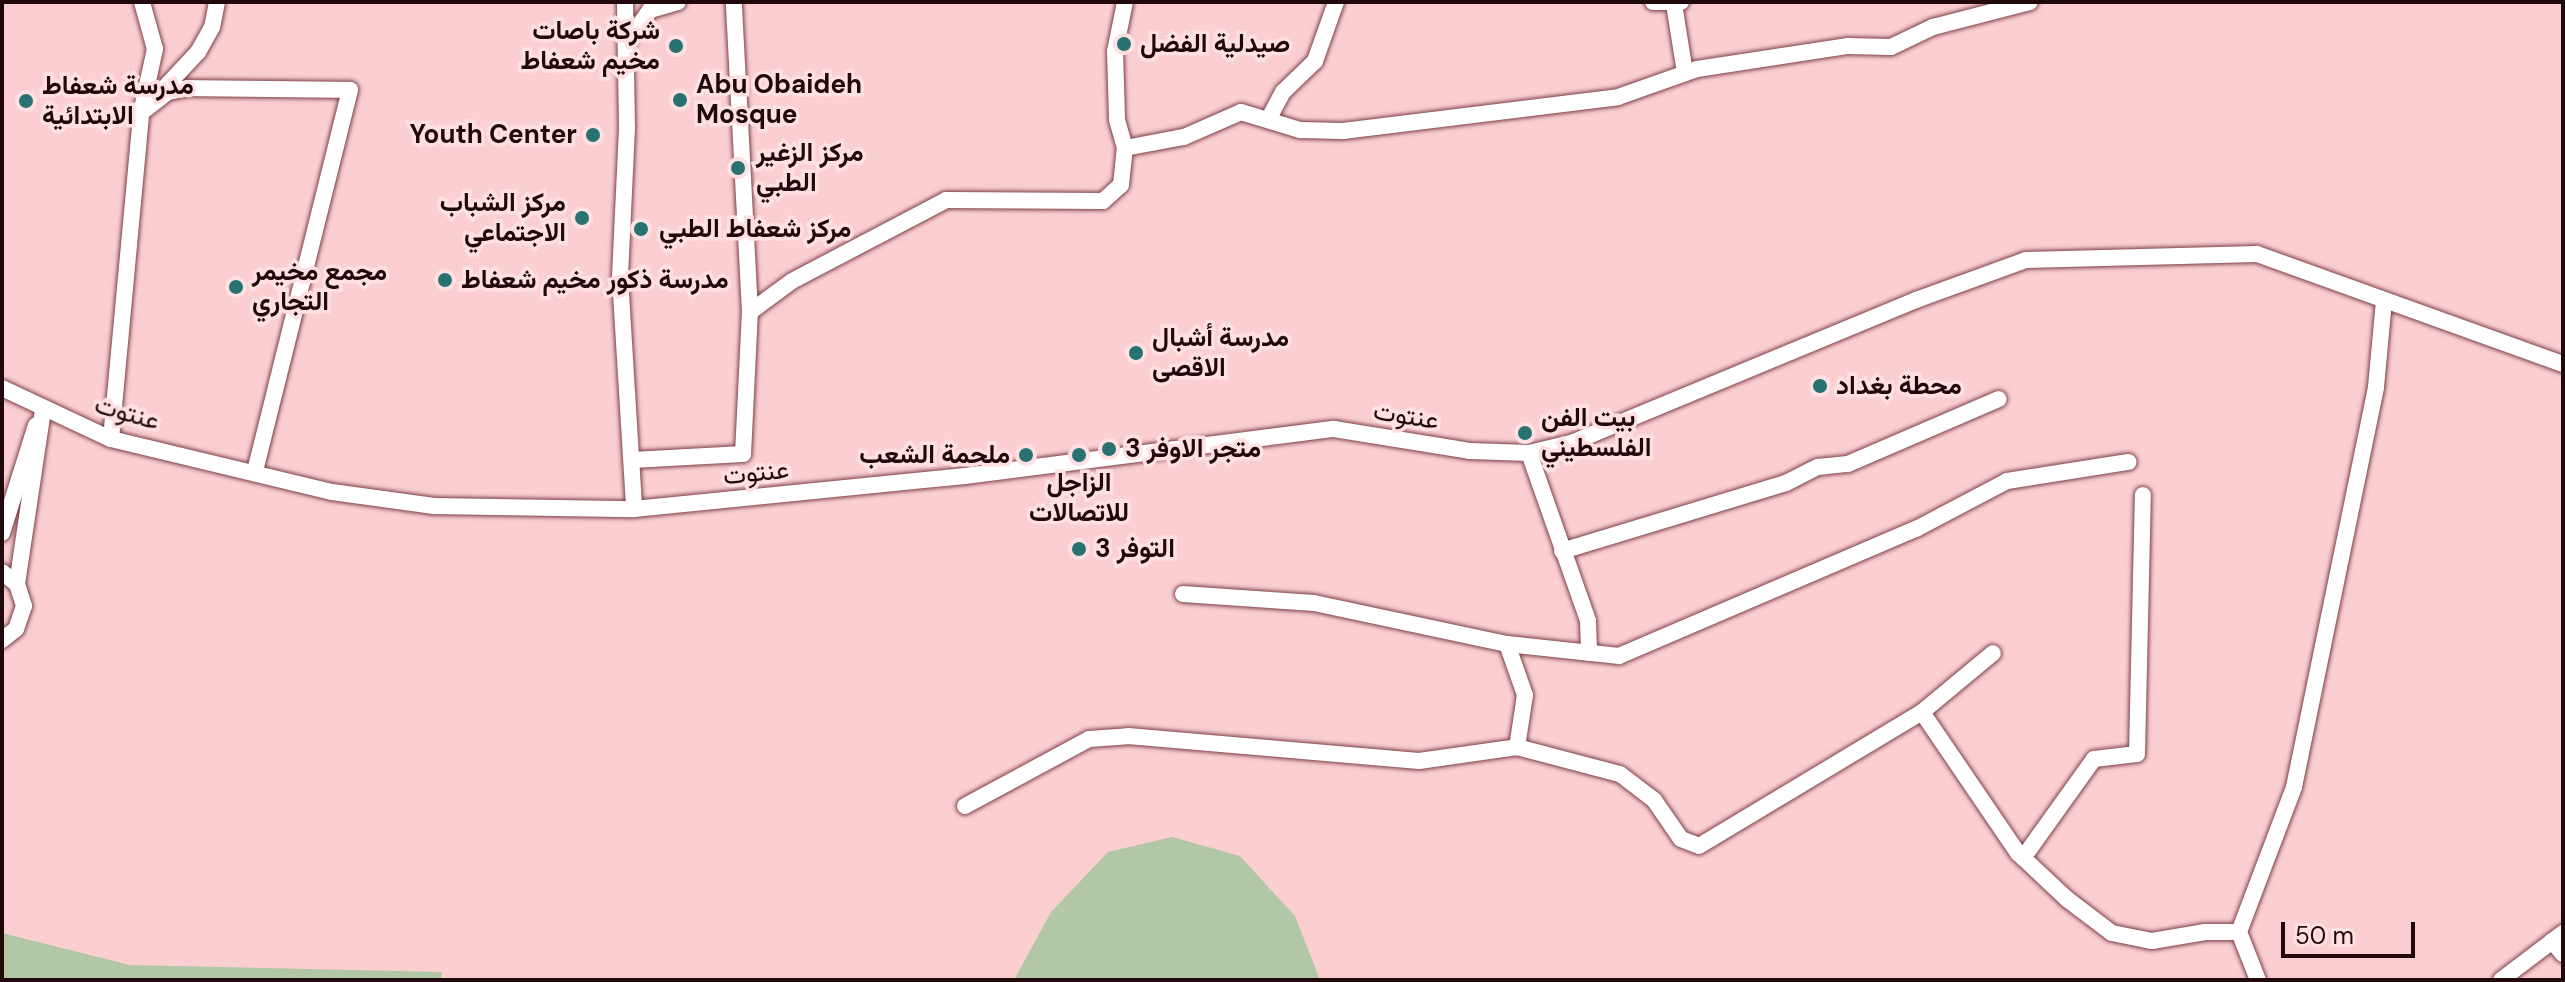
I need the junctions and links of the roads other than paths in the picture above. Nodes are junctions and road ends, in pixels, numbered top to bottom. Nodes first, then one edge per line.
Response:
1 (142, 2) edge
2 (217, 2) edge
3 (678, 2) edge
4 (734, 2) edge
5 (1125, 2) edge
6 (1336, 2) edge
7 (1653, 2) edge
8 (2030, 2) edge
9 (622, 3) edge
10 (1676, 3) edge
11 (626, 44) junction
12 (1685, 73) junction
13 (141, 113) junction
14 (1268, 120) junction
15 (1125, 148) junction
16 (2384, 300) junction
17 (750, 312) junction
18 (2563, 364) edge
19 (2, 388) edge
20 (1999, 399) dead end
21 (43, 409) junction
22 (111, 439) junction
23 (1529, 453) junction
24 (632, 460) junction
25 (2129, 462) dead end
26 (255, 471) junction
27 (2143, 495) dead end
28 (634, 509) junction
29 (2, 533) edge
30 (1562, 551) junction
31 (2, 572) edge
32 (17, 584) junction
33 (1183, 594) dead end
34 (2, 640) edge
35 (1507, 644) junction
36 (1589, 653) junction
37 (1993, 653) dead end
38 (1922, 712) junction
39 (1517, 747) junction
40 (965, 806) dead end
41 (2023, 858) junction
42 (2239, 932) junction
43 (2559, 942) edge
44 (2258, 980) edge
45 (2501, 980) edge

1 - 13 street
2 - 13 street
3 - 11 street
4 - 17 street
5 - 15 street
6 - 14 street
7 - 10 street
8 - 12 street
9 - 11 street
10 - 12 street
11 - 24 street
12 - 14 street
13 - 22 street
13 - 26 street
14 - 15 street
15 - 17 street
16 - 18 street, عنتوت
16 - 23 street, عنتوت
16 - 42 street
17 - 24 street
19 - 21 street, عنتوت
20 - 30 street
21 - 22 street, عنتوت
21 - 29 street
21 - 32 street
22 - 26 street, عنتوت
23 - 28 street, عنتوت
23 - 30 street
24 - 28 street
25 - 36 street
26 - 28 street, عنتوت
27 - 41 street
30 - 36 street
31 - 32 street
32 - 34 street
33 - 35 street
35 - 36 street
35 - 39 street
37 - 38 street
38 - 39 street
38 - 41 street
39 - 40 street
41 - 42 street
42 - 44 street
43 - 45 street

